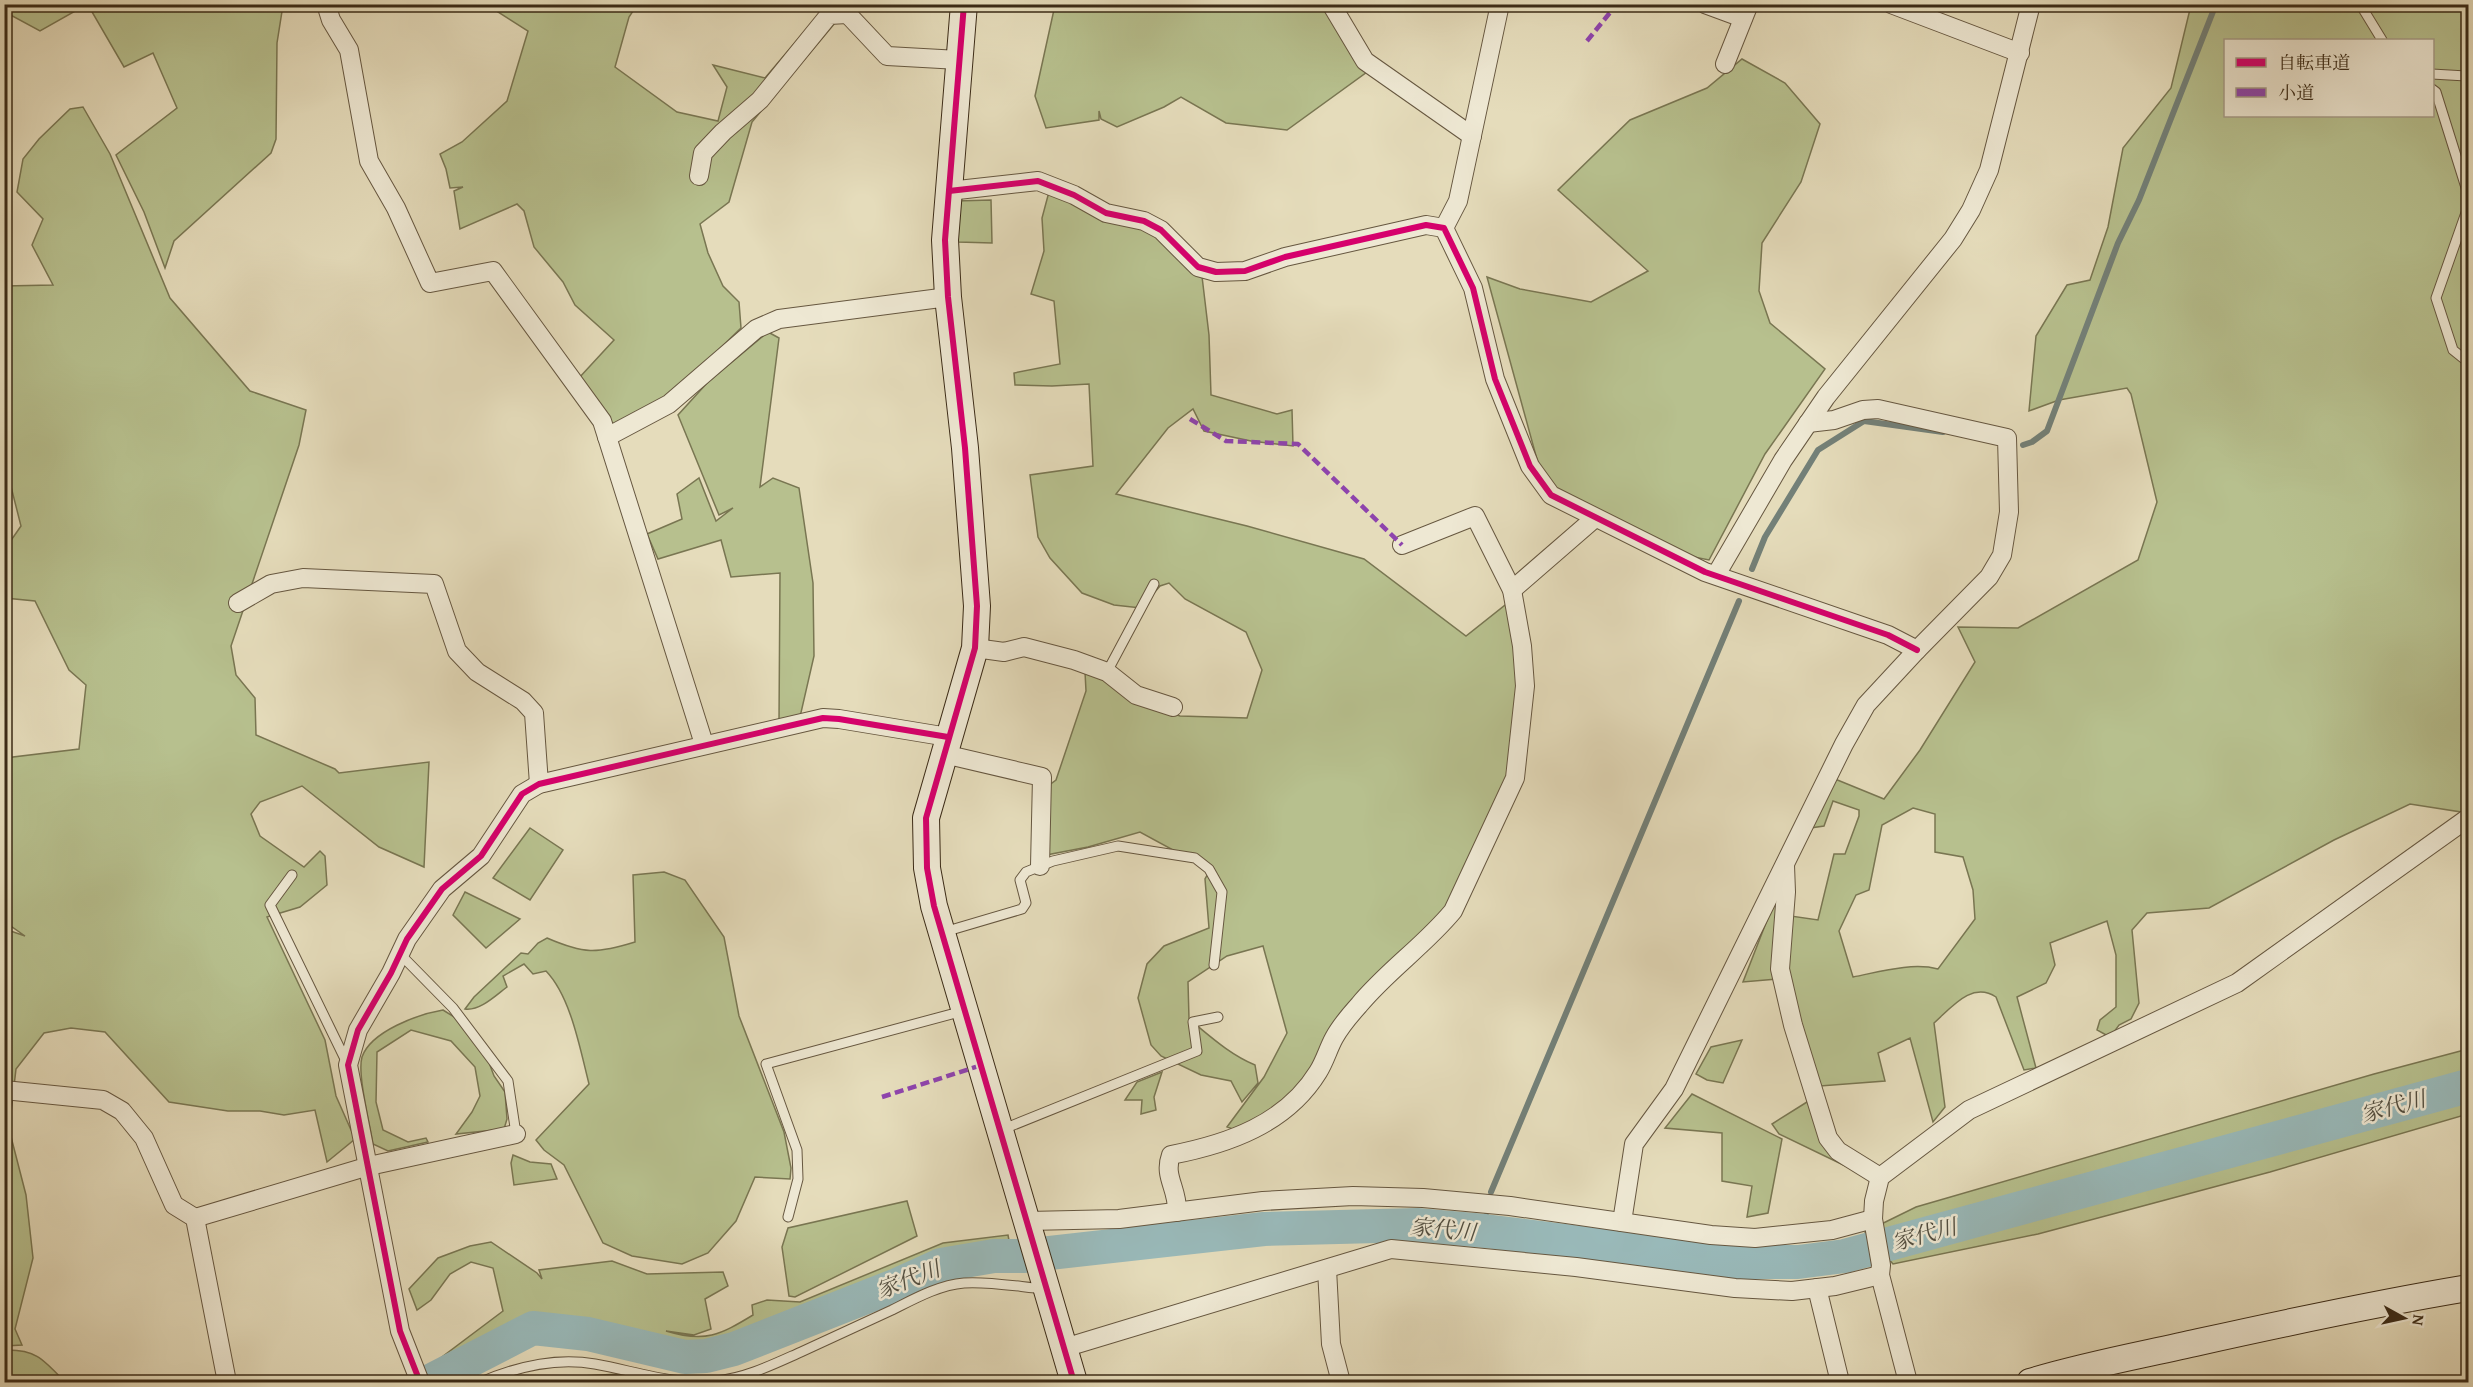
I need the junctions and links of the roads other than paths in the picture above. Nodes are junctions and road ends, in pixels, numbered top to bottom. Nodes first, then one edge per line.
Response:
1 (326, 4) edge
2 (964, 4) edge
3 (1331, 4) edge
4 (1500, 4) edge
5 (1705, 4) edge
6 (1891, 4) edge
7 (2031, 4) edge
8 (2360, 4) edge
9 (1912, 8) edge
10 (843, 9) edge
11 (1746, 11) edge
12 (2381, 39) edge
13 (2020, 53) junction
14 (959, 60) junction
15 (1725, 64) dead end
16 (2469, 73) edge
17 (2434, 74) edge
18 (2434, 90) edge
19 (1472, 136) junction
20 (699, 176) dead end
21 (949, 191) junction
22 (2469, 194) edge
23 (2469, 207) edge
24 (1444, 228) junction
25 (948, 297) junction
26 (2469, 362) edge
27 (1808, 423) junction
28 (607, 437) junction
29 (1595, 518) junction
30 (1402, 546) dead end
31 (1716, 575) junction
32 (1154, 584) dead end
33 (1512, 590) junction
34 (238, 603) dead end
35 (975, 648) junction
36 (1917, 650) junction
37 (1107, 672) junction
38 (1173, 707) dead end
39 (704, 744) junction
40 (946, 746) junction
41 (539, 784) junction
42 (2469, 818) edge
43 (1785, 860) junction
44 (1040, 867) junction
45 (292, 875) dead end
46 (942, 933) junction
47 (399, 953) junction
48 (1214, 964) dead end
49 (965, 1010) junction
50 (1218, 1017) dead end
51 (348, 1065) junction
52 (4, 1090) edge
53 (1001, 1130) junction
54 (516, 1134) joint
55 (369, 1166) junction
56 (1881, 1177) junction
57 (1177, 1212) junction
58 (788, 1216) dead end
59 (195, 1218) junction
60 (1622, 1222) junction
61 (1029, 1225) junction
62 (1874, 1226) junction
63 (1327, 1269) junction
64 (1881, 1270) junction
65 (1046, 1282) junction
66 (1817, 1288) junction
67 (2469, 1288) edge
68 (1064, 1348) junction
69 (2092, 1374) edge
70 (418, 1379) edge
71 (226, 1383) edge
72 (481, 1383) edge
73 (1074, 1383) edge
74 (1341, 1383) edge
75 (1840, 1383) edge
76 (1908, 1383) edge
77 (2030, 1383) edge

1 - 28 street
2 - 14 street
3 - 19 street
4 - 19 street
5 - 11 street
6 - 9 street
7 - 13 street
8 - 12 lane
9 - 13 street
10 - 14 street
10 - 20 street
11 - 15 street
13 - 27 street
14 - 21 street
16 - 17 lane
18 - 22 lane
19 - 24 street
21 - 24 street
21 - 25 street
23 - 26 lane
24 - 29 street
25 - 28 street
25 - 35 street
27 - 31 street
27 - 36 street
28 - 39 street
29 - 31 street
29 - 33 street
30 - 33 street
31 - 36 street
32 - 37 lane
33 - 57 street
34 - 41 street
35 - 37 street
35 - 40 street
36 - 43 street
37 - 38 street
39 - 40 street
39 - 41 street
40 - 44 street
40 - 46 street
41 - 47 street
42 - 56 street
43 - 56 street
43 - 60 street
44 - 46 lane
44 - 48 lane
45 - 51 lane
46 - 49 street
47 - 51 street
47 - 54 lane
49 - 53 street
49 - 58 lane
50 - 53 lane
51 - 55 street
52 - 59 street
53 - 61 street
54 - 55 street
55 - 59 street
55 - 70 street
56 - 62 street
57 - 60 street
57 - 61 street
59 - 71 street
60 - 62 street
61 - 65 street
62 - 64 street
63 - 66 street
63 - 68 street
63 - 74 street
64 - 66 street
64 - 76 street
65 - 68 street
65 - 72 lane
66 - 75 street
67 - 69 street
68 - 73 street
69 - 77 street

